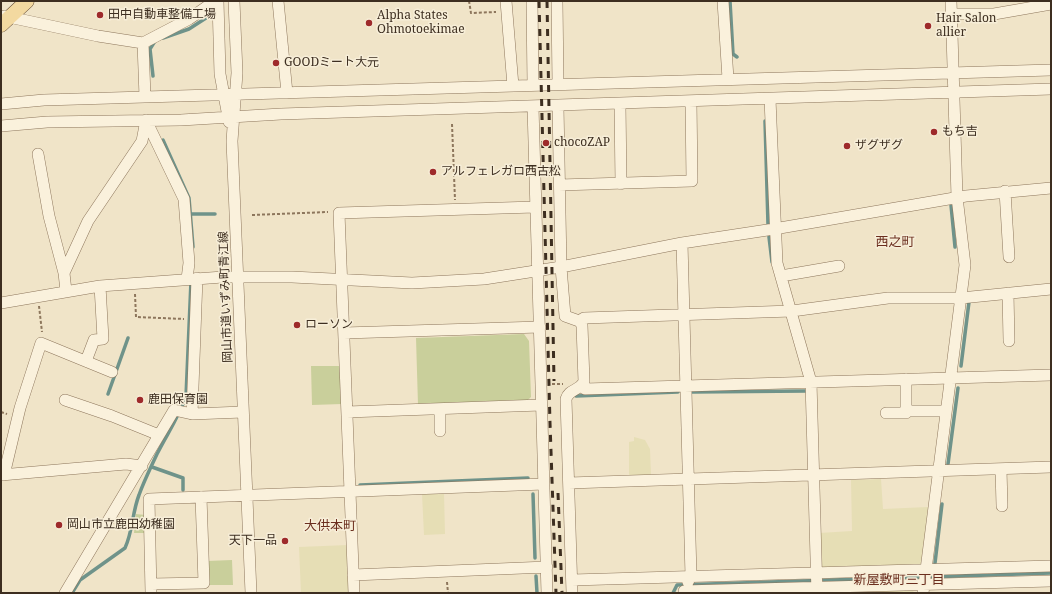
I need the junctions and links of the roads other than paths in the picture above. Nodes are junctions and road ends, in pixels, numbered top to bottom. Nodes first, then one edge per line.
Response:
1 (27, 1) edge
2 (216, 1) edge
3 (234, 1) edge
4 (278, 1) edge
5 (532, 1) edge
6 (557, 1) edge
7 (723, 1) edge
8 (951, 1) edge
9 (1051, 4) edge
10 (1024, 5) edge
11 (506, 6) edge
12 (951, 14) junction
13 (4, 19) edge
14 (143, 42) junction
15 (1051, 70) edge
16 (953, 73) junction
17 (728, 79) junction
18 (558, 84) junction
19 (533, 85) junction
20 (513, 86) junction
21 (1051, 89) edge
22 (287, 93) junction
23 (954, 93) junction
24 (236, 94) junction
25 (224, 95) junction
26 (145, 97) junction
27 (770, 99) junction
28 (691, 101) junction
29 (1, 104) edge
30 (620, 104) junction
31 (558, 106) junction
32 (533, 107) junction
33 (231, 117) junction
34 (146, 120) junction
35 (1, 126) edge
36 (38, 154) dead end
37 (621, 184) junction
38 (559, 185) junction
39 (1051, 188) edge
40 (1004, 191) junction
41 (957, 197) junction
42 (535, 207) junction
43 (774, 229) junction
44 (682, 243) junction
45 (1009, 257) dead end
46 (839, 266) dead end
47 (561, 267) junction
48 (537, 271) junction
49 (64, 273) junction
50 (781, 276) junction
51 (238, 277) junction
52 (192, 279) junction
53 (342, 280) junction
54 (100, 286) junction
55 (1051, 289) edge
56 (66, 291) junction
57 (1008, 293) junction
58 (961, 298) junction
59 (1, 303) edge
60 (792, 311) junction
61 (683, 314) junction
62 (579, 321) junction
63 (540, 327) junction
64 (344, 333) junction
65 (1009, 341) dead end
66 (86, 361) junction
67 (112, 372) dead end
68 (1051, 375) edge
69 (950, 378) junction
70 (906, 379) junction
71 (811, 382) junction
72 (581, 386) junction
73 (685, 386) junction
74 (65, 400) dead end
75 (541, 405) junction
76 (440, 409) junction
77 (906, 411) junction
78 (946, 411) junction
79 (185, 412) junction
80 (243, 412) junction
81 (347, 412) junction
82 (886, 413) dead end
83 (440, 431) dead end
84 (159, 435) junction
85 (142, 466) junction
86 (1051, 467) edge
87 (1001, 469) junction
88 (938, 471) junction
89 (3, 475) edge
90 (814, 475) junction
91 (688, 478) junction
92 (569, 482) junction
93 (544, 484) junction
94 (350, 491) junction
95 (248, 495) junction
96 (201, 498) junction
97 (1002, 506) dead end
98 (546, 566) junction
99 (1051, 566) edge
100 (353, 574) junction
101 (572, 580) junction
102 (925, 580) edge
103 (1051, 581) edge
104 (817, 583) edge
105 (687, 586) edge
106 (151, 589) edge
107 (65, 593) edge
108 (252, 593) edge
109 (354, 593) edge
110 (547, 593) edge
111 (572, 593) edge

1 - 13 main road
2 - 14 street
2 - 25 street
3 - 24 street
4 - 22 street
5 - 19 street
6 - 18 street
7 - 17 street
8 - 12 street
9 - 10 street
10 - 12 street
11 - 20 street
12 - 16 street
13 - 14 street
14 - 26 street
15 - 16 street
16 - 17 street
16 - 23 street
17 - 18 street
18 - 19 street
19 - 20 street
20 - 22 street
21 - 23 street
22 - 24 street
23 - 27 street
23 - 41 street
24 - 25 street
24 - 33 street
25 - 26 street
25 - 33 street
26 - 29 street
27 - 28 street
27 - 43 street
28 - 30 street
28 - 37 street
30 - 31 street
30 - 37 street
31 - 32 street
31 - 38 street
32 - 33 street
32 - 42 street
33 - 34 street
33 - 51 street, 岡山市道いずみ町青江線
34 - 35 street
34 - 49 street
34 - 52 street
36 - 49 street
37 - 38 street
38 - 47 street
39 - 40 street
40 - 41 street
40 - 45 street
41 - 43 street
41 - 58 street
42 - 48 street
42 - 53 street
43 - 44 street
43 - 50 street
44 - 47 street
44 - 61 street
46 - 50 street
47 - 48 street
47 - 62 street
48 - 53 street
48 - 63 street
49 - 56 street
50 - 60 street
51 - 52 street
51 - 53 street
51 - 80 street, 岡山市道いずみ町青江線
52 - 54 street
52 - 79 street
53 - 64 street
54 - 56 street
54 - 66 street
55 - 57 street
56 - 59 street
57 - 58 street
57 - 65 street
58 - 60 street
58 - 69 street
60 - 61 street
60 - 71 street
61 - 62 street
61 - 73 street
62 - 72 street
63 - 64 street
63 - 75 street
64 - 81 street
66 - 67 street
66 - 89 street
68 - 69 street
69 - 70 street
69 - 78 street
70 - 71 street
70 - 77 street
71 - 73 street
71 - 90 street
72 - 73 street
72 - 92 street
73 - 91 street
74 - 84 street
75 - 76 street
75 - 93 street
76 - 81 street
76 - 83 street
77 - 78 street
77 - 82 street
78 - 88 street
79 - 80 street
79 - 84 street
80 - 95 street, 岡山市道いずみ町青江線
81 - 94 street
84 - 85 street
85 - 89 street
85 - 107 street
86 - 87 street
87 - 88 street
87 - 97 street
88 - 90 street
88 - 102 street
90 - 91 street
90 - 104 street
91 - 92 street
91 - 105 street
92 - 101 street
93 - 94 street
93 - 98 street
94 - 95 street
94 - 100 street
95 - 96 street
95 - 108 street, 岡山市道いずみ町青江線
96 - 106 street
96 - 106 street
98 - 100 street
98 - 110 street
99 - 102 street
100 - 109 street
101 - 105 street
101 - 111 street
102 - 103 street
102 - 104 street
102 - 104 street
104 - 105 street
104 - 105 street

